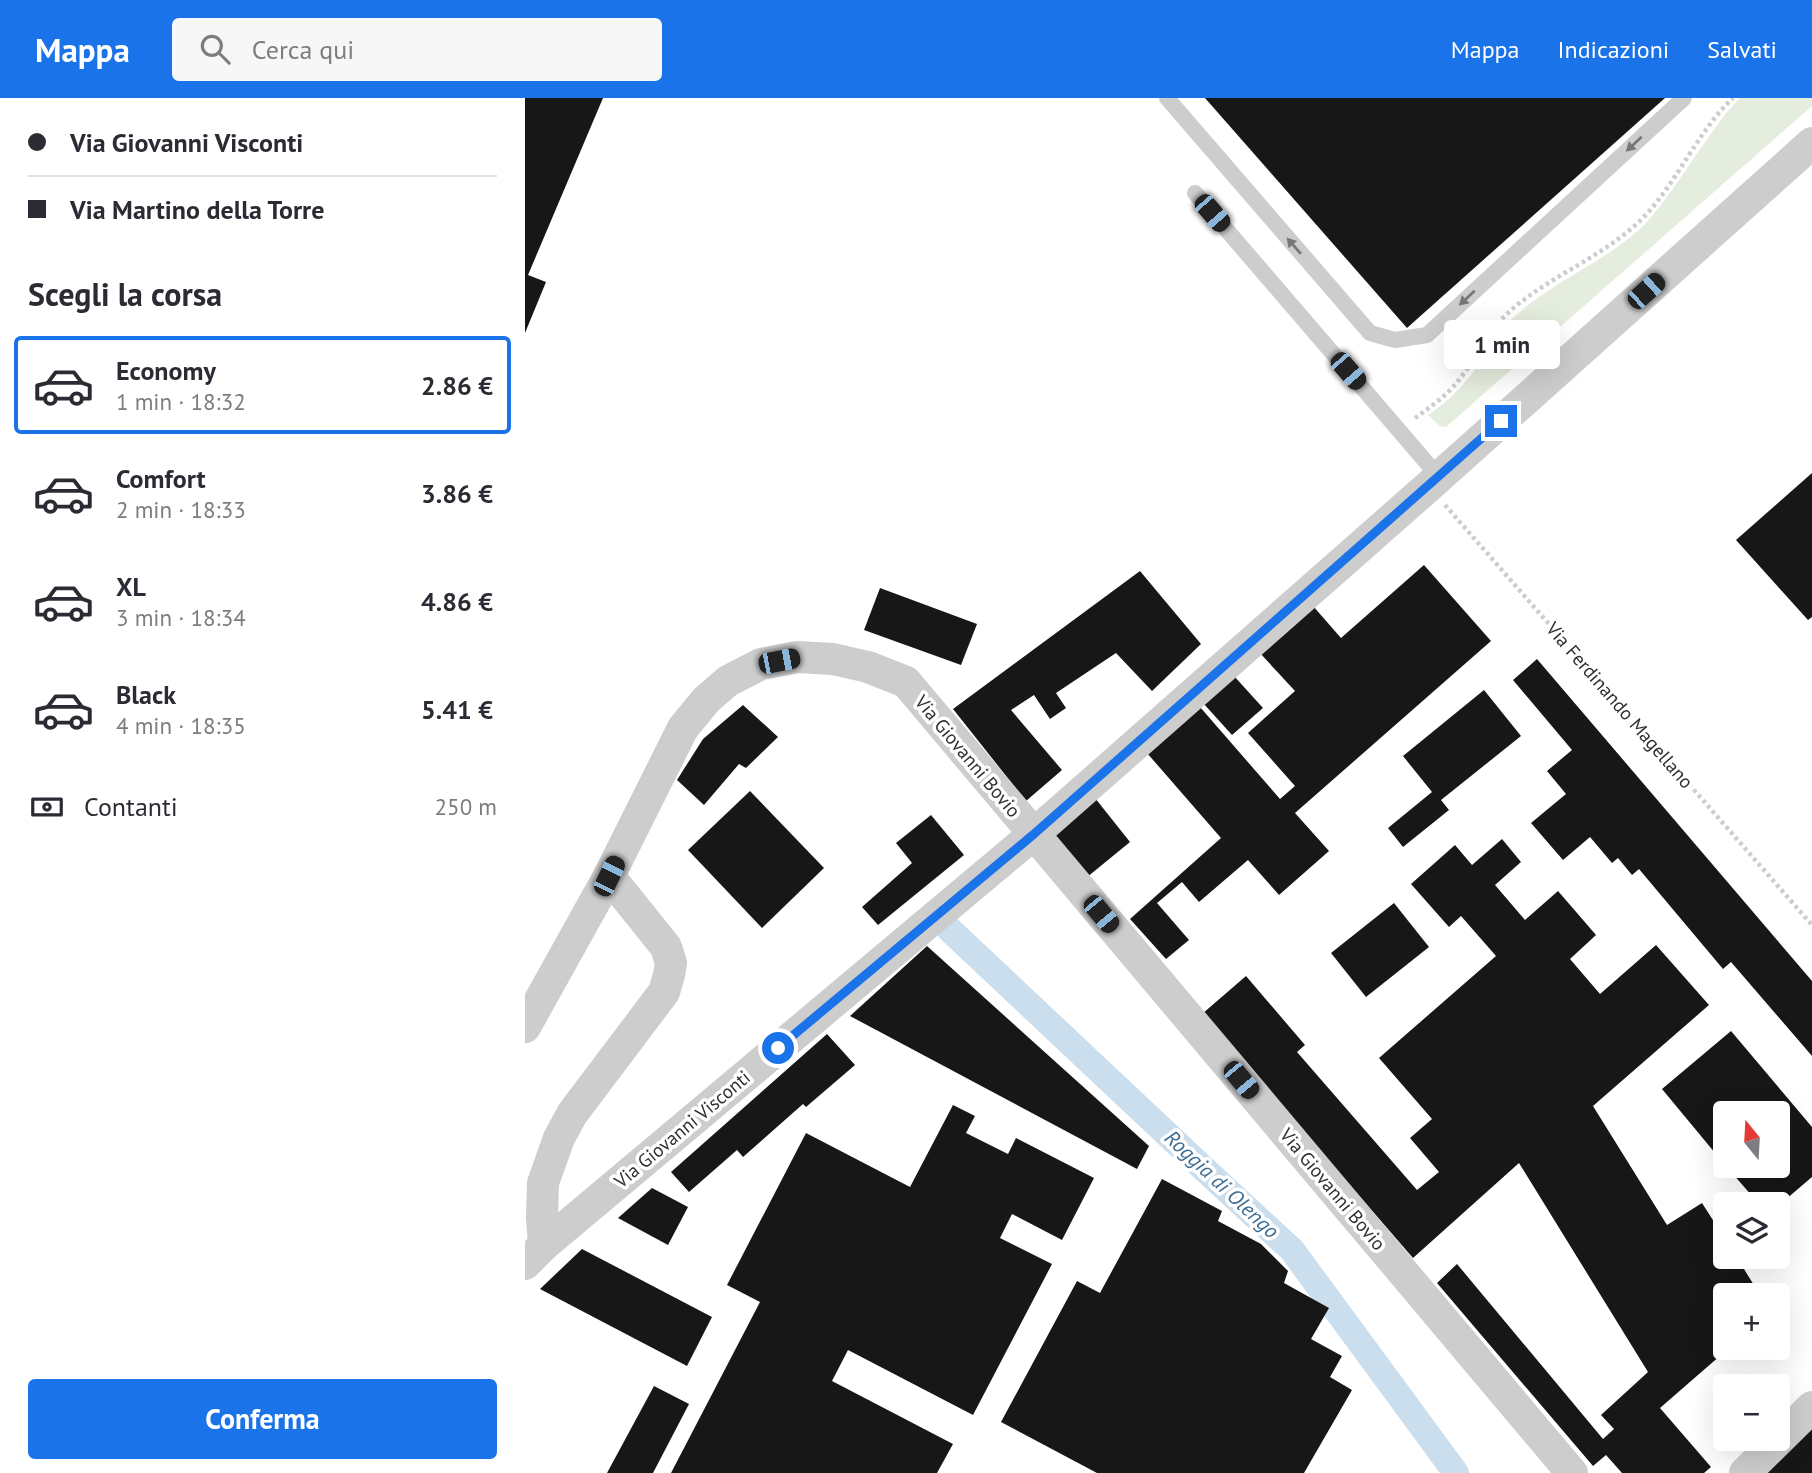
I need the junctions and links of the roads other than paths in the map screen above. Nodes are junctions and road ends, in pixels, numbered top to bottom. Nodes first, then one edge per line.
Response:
1 (1167, 98) edge
2 (1684, 98) edge
3 (1812, 143) edge
4 (1195, 193) dead end
5 (1434, 482) junction
6 (1034, 834) junction
7 (609, 876) junction
8 (525, 1027) edge
9 (535, 1254) edge
10 (1812, 1407) edge
11 (1573, 1473) edge
12 (1745, 1473) edge

2 -> 1 lane
3 - 5 street, Via Giovanni Visconti
4 - 5 lane
5 - 6 street, Via Giovanni Visconti
6 - 7 street, Via Giovanni Bovio
6 - 9 street, Via Giovanni Visconti
6 - 11 street, Via Giovanni Bovio
7 - 8 street, Via Giovanni Bovio
7 - 9 street
10 - 12 street

